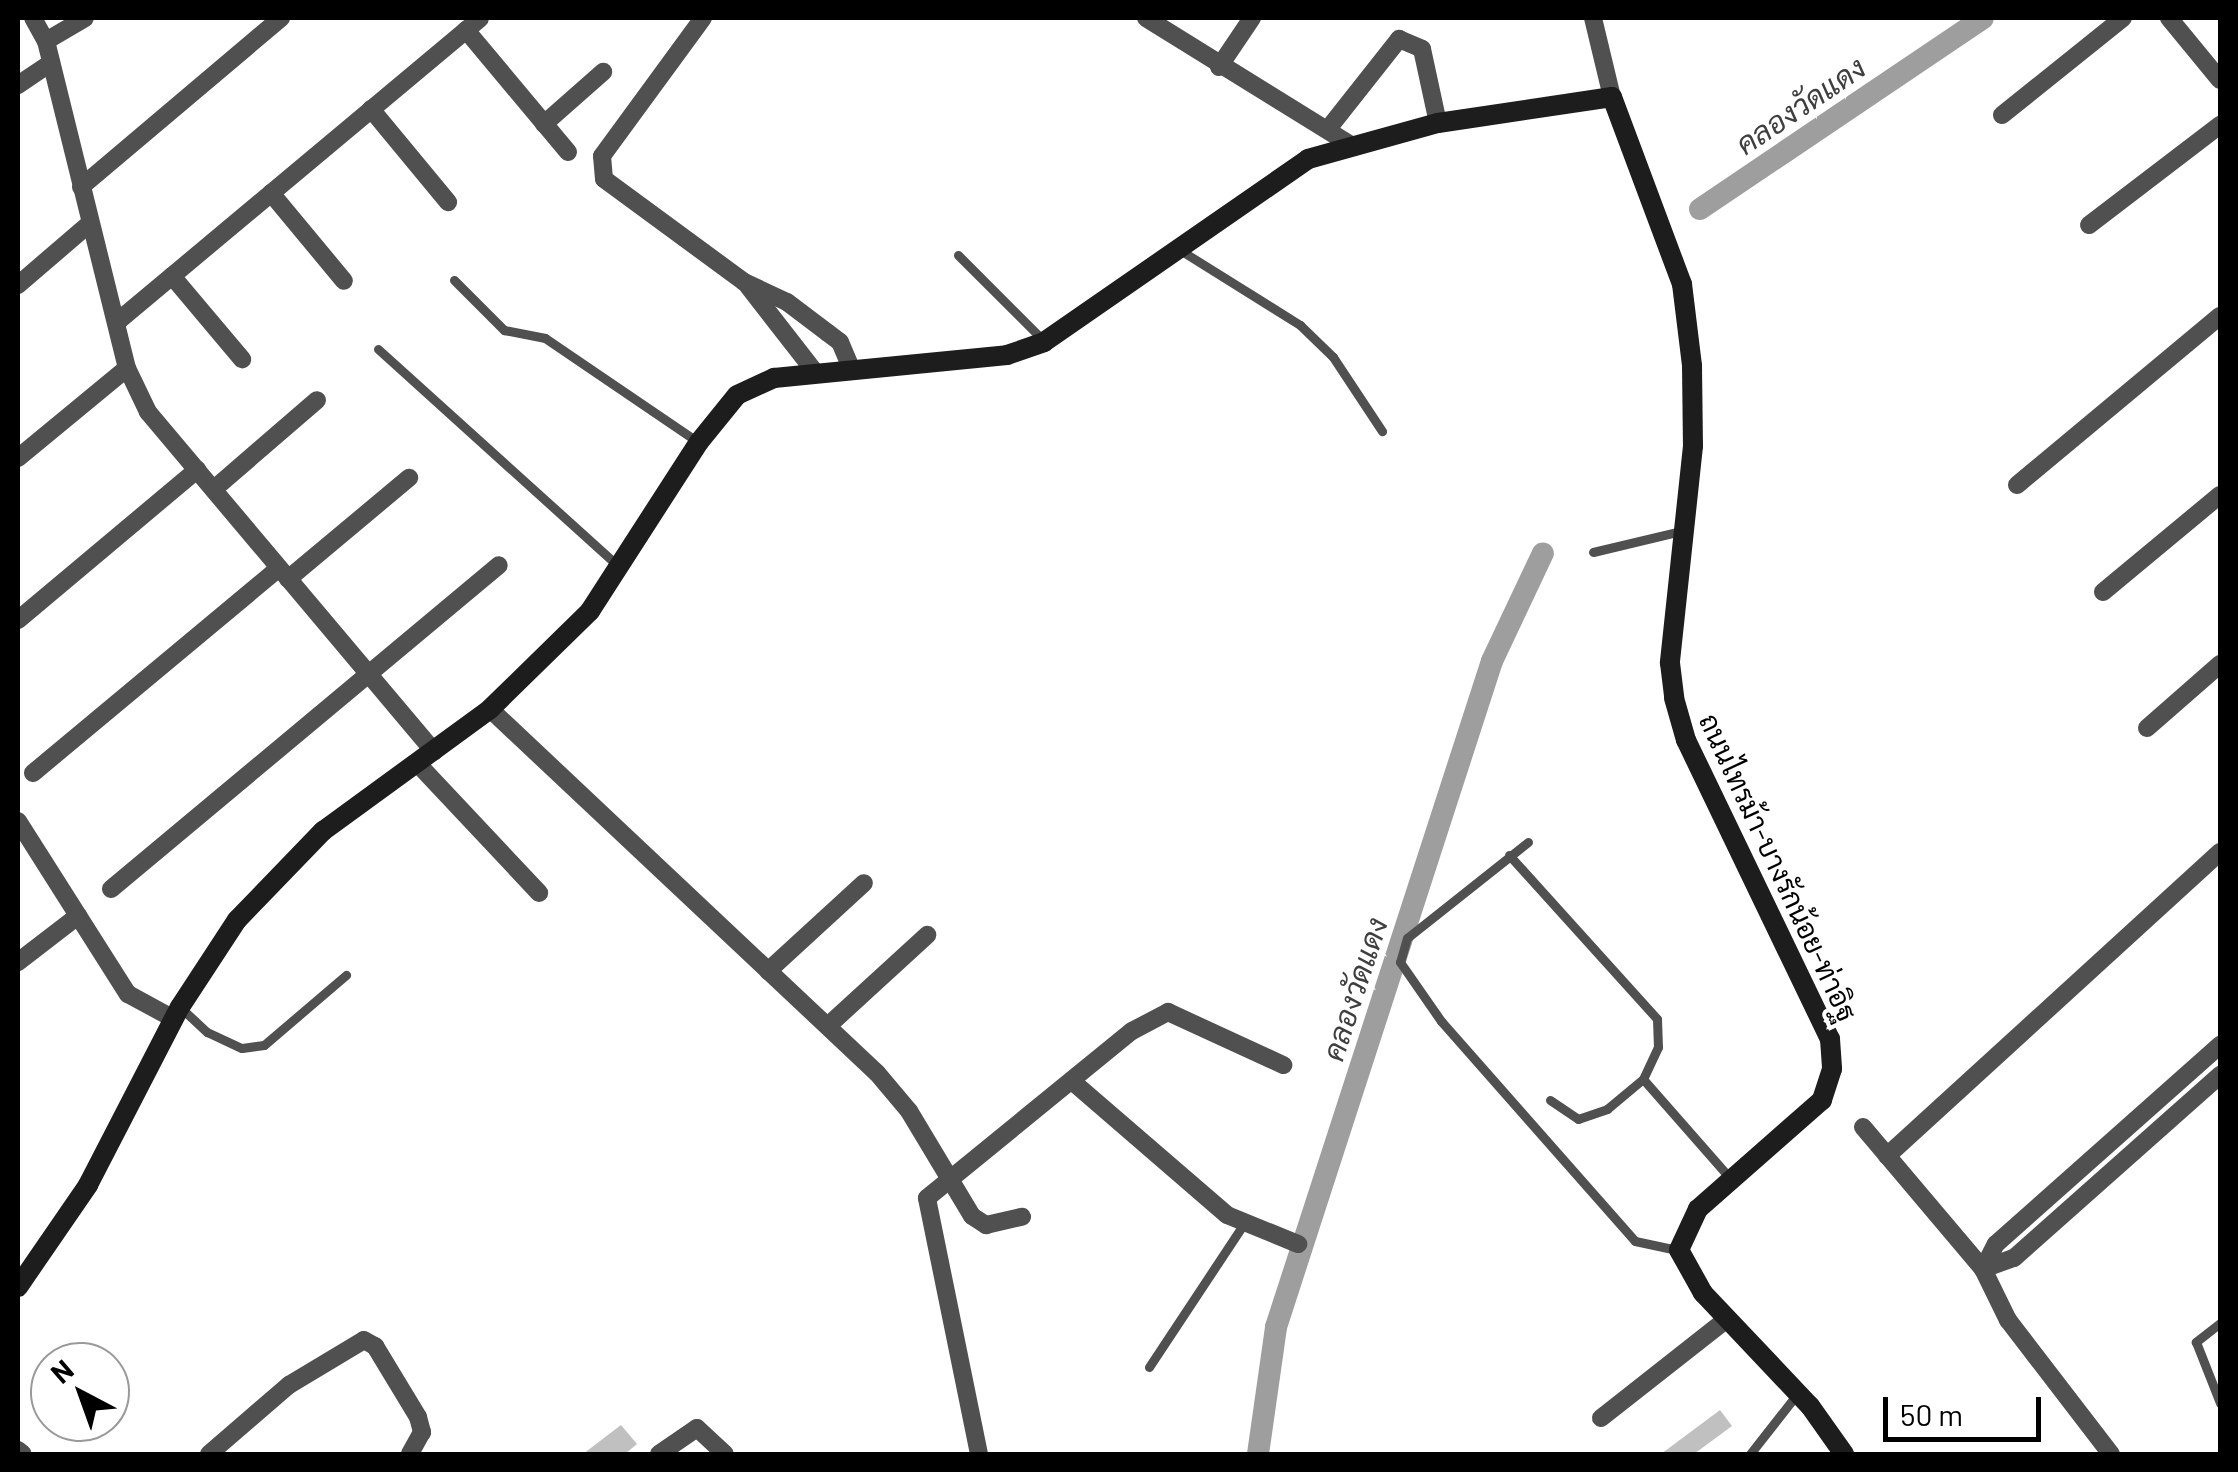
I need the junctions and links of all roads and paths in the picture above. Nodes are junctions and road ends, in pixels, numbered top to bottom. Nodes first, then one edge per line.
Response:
1 (33, 18) edge
2 (85, 18) edge
3 (281, 18) edge
4 (703, 18) edge
5 (1146, 18) edge
6 (1252, 18) edge
7 (1593, 18) edge
8 (2123, 18) edge
9 (2169, 18) edge
10 (473, 24) edge
11 (46, 41) junction
12 (51, 63) junction
13 (1220, 67) junction
14 (603, 72) dead end
15 (2220, 80) edge
16 (18, 85) edge
17 (1612, 96) junction
18 (372, 109) junction
19 (2002, 115) dead end
20 (544, 124) junction
21 (1438, 124) junction
22 (2220, 125) edge
23 (1328, 129) junction
24 (1348, 144) junction
25 (568, 152) dead end
26 (80, 186) junction
27 (271, 193) junction
28 (448, 202) dead end
29 (89, 224) junction
30 (2089, 225) dead end
31 (1178, 248) junction
32 (958, 255) dead end
33 (172, 276) junction
34 (344, 280) dead end
35 (454, 280) dead end
36 (744, 282) junction
37 (18, 285) edge
38 (2220, 316) edge
39 (116, 322) junction
40 (1044, 342) junction
41 (378, 350) dead end
42 (242, 359) dead end
43 (127, 368) junction
44 (850, 368) junction
45 (815, 372) junction
46 (317, 400) dead end
47 (1382, 431) dead end
48 (699, 442) junction
49 (18, 458) edge
50 (197, 470) junction
51 (408, 478) dead end
52 (2017, 485) dead end
53 (214, 489) junction
54 (2220, 495) edge
55 (1684, 530) junction
56 (1593, 552) dead end
57 (499, 565) dead end
58 (620, 568) junction
59 (284, 573) junction
60 (2103, 592) dead end
61 (18, 620) edge
62 (2220, 664) edge
63 (368, 674) junction
64 (490, 709) junction
65 (2147, 728) dead end
66 (426, 758) junction
67 (33, 773) dead end
68 (18, 820) edge
69 (1528, 842) dead end
70 (1509, 855) junction
71 (2218, 861) edge
72 (864, 883) dead end
73 (110, 889) dead end
74 (539, 894) dead end
75 (78, 916) junction
76 (927, 936) dead end
77 (18, 962) edge
78 (768, 971) junction
79 (346, 975) dead end
80 (177, 1013) junction
81 (830, 1024) junction
82 (2220, 1045) edge
83 (1283, 1064) dead end
84 (2220, 1075) edge
85 (1643, 1079) junction
86 (1074, 1082) junction
87 (1550, 1100) dead end
88 (1863, 1127) dead end
89 (1887, 1156) junction
90 (1731, 1180) junction
91 (947, 1182) junction
92 (1022, 1217) dead end
93 (1243, 1225) junction
94 (1298, 1244) dead end
95 (1680, 1250) junction
96 (1982, 1269) junction
97 (18, 1287) edge
98 (1727, 1319) junction
99 (2220, 1323) edge
100 (1150, 1367) dead end
101 (1797, 1394) junction
102 (2220, 1403) edge
103 (1601, 1418) dead end
104 (210, 1454) edge
105 (410, 1454) edge
106 (660, 1454) edge
107 (725, 1454) edge
108 (980, 1454) edge
109 (1750, 1454) edge
110 (1844, 1454) edge
111 (2111, 1454) edge

1 - 11 street
2 - 11 street
3 - 26 street
4 - 36 street
5 - 13 street
6 - 13 street
7 - 17 street, ถนนไทรม้า-บางรักน้อย-ท่าอิฐ
8 - 19 street
9 - 15 street
10 - 18 street
10 - 20 street
11 - 12 street
12 - 16 street
12 - 26 street
13 - 23 street
14 - 20 street
17 - 21 street
17 - 55 street, ถนนไทรม้า-บางรักน้อย-ท่าอิฐ
18 - 27 street
18 - 28 street
20 - 25 street
21 - 23 street
21 - 24 street
22 - 30 street
23 - 24 street
24 - 31 street
26 - 29 street
27 - 33 street
27 - 34 street
29 - 37 street
29 - 39 street
31 - 40 street
31 - 47 lane
32 - 40 lane
33 - 39 street
33 - 42 street
35 - 48 lane
36 - 44 street
36 - 45 street
38 - 52 street
39 - 43 street
40 - 44 street
41 - 58 lane
43 - 49 street
43 - 50 street
44 - 45 street
45 - 48 street
46 - 53 street
48 - 58 street
50 - 53 street
50 - 61 street
51 - 59 street
53 - 59 street
54 - 60 street
55 - 56 lane
55 - 90 street, ถนนไทรม้า-บางรักน้อย-ท่าอิฐ
57 - 63 street
58 - 64 street
59 - 63 street
59 - 67 street
62 - 65 street
63 - 66 street
63 - 73 street
64 - 66 street
64 - 78 street
66 - 74 street
66 - 80 street
68 - 75 street
69 - 70 lane
70 - 85 lane
70 - 95 lane
71 - 89 street
72 - 78 street
75 - 77 street
75 - 80 street
76 - 81 street
78 - 81 street
79 - 80 lane
80 - 97 street
81 - 91 street
82 - 96 street
83 - 86 street
84 - 96 street
85 - 87 lane
85 - 90 lane
86 - 91 street
86 - 93 street
88 - 89 street
89 - 96 street
90 - 95 street, ถนนไทรม้า-บางรักน้อย-ท่าอิฐ
91 - 92 street
91 - 108 street
93 - 94 street
93 - 100 lane
95 - 98 street
96 - 111 street
98 - 101 street
98 - 103 street
99 - 102 lane
101 - 109 lane
101 - 110 street
104 - 105 street
106 - 107 street

